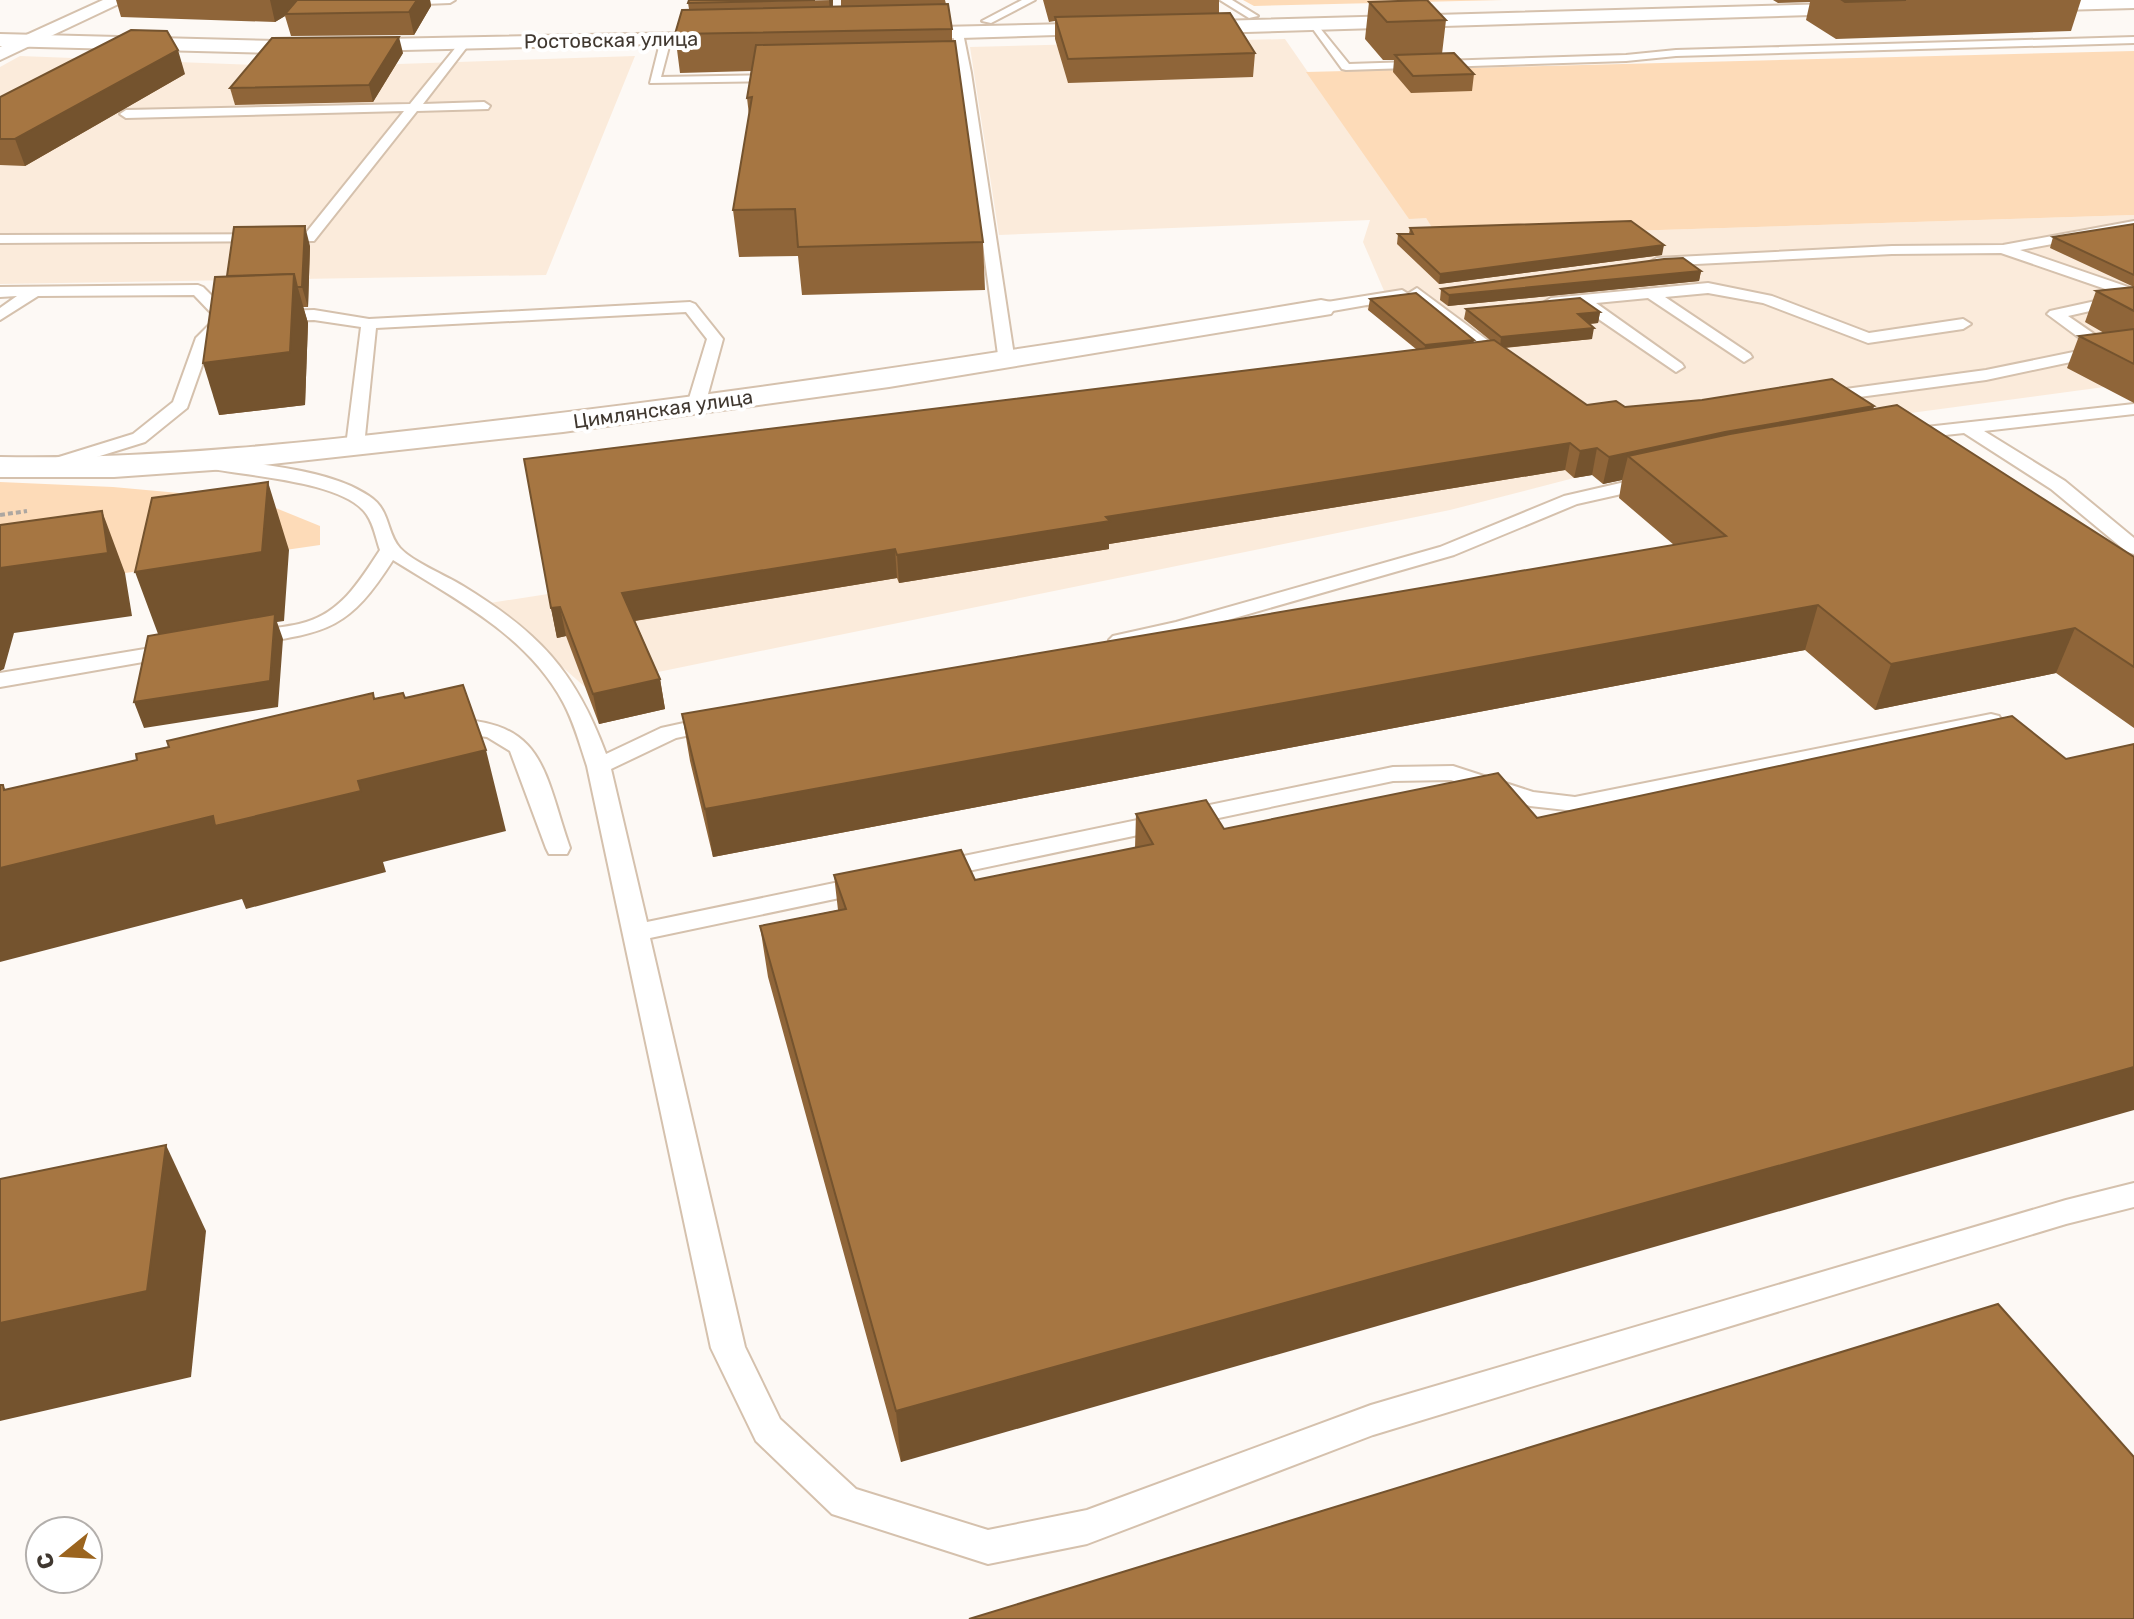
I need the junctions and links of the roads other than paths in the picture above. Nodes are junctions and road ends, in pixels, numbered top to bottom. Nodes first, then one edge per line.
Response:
1 (118, 0) edge
2 (450, 0) edge
3 (1030, 0) edge
4 (1225, 0) edge
5 (1859, 0) edge
6 (381, 2) edge
7 (2134, 2) edge
8 (2003, 5) dead end
9 (1895, 8) dead end
10 (1253, 16) junction
11 (987, 21) junction
12 (1315, 25) junction
13 (0, 30) edge
14 (49, 31) junction
15 (958, 33) junction
16 (666, 39) junction
17 (0, 40) edge
18 (2134, 40) edge
19 (28, 41) junction
20 (465, 43) junction
21 (0, 54) edge
22 (965, 73) junction
23 (920, 74) edge
24 (798, 77) edge
25 (484, 106) dead end
26 (414, 108) junction
27 (126, 114) edge
28 (2134, 225) edge
29 (0, 239) edge
30 (2003, 249) junction
31 (1687, 260) junction
32 (1647, 263) edge
33 (1446, 289) edge
34 (0, 292) edge
35 (34, 292) junction
36 (1729, 292) junction
37 (1417, 293) junction
38 (1650, 293) junction
39 (2134, 295) edge
40 (1581, 300) junction
41 (1536, 305) edge
42 (1321, 308) joint
43 (1475, 311) edge
44 (1445, 314) junction
45 (0, 315) edge
46 (225, 318) junction
47 (369, 324) junction
48 (1963, 324) dead end
49 (1744, 357) dead end
50 (1007, 362) junction
51 (1676, 367) dead end
52 (1518, 370) edge
53 (1812, 399) edge
54 (696, 405) junction
55 (2134, 409) edge
56 (1966, 427) junction
57 (1895, 436) edge
58 (355, 446) junction
59 (204, 463) junction
60 (0, 467) edge
61 (42, 469) junction
62 (1674, 477) edge
63 (2134, 548) edge
64 (390, 550) junction
65 (227, 642) edge
66 (1102, 644) edge
67 (197, 647) edge
68 (0, 680) edge
69 (2012, 717) edge
70 (730, 720) edge
71 (419, 728) edge
72 (599, 766) junction
73 (558, 848) dead end
74 (635, 933) junction
75 (2134, 1195) edge

1 - 14 street
2 - 6 lane
3 - 11 lane
4 - 10 lane
5 - 10 street
7 - 8 street
9 - 12 street
10 - 12 street
11 - 15 street
11 - 15 street
12 - 18 lane
13 - 14 street, Ростовская улица
14 - 16 street, Ростовская улица
14 - 19 street
15 - 22 lane
16 - 20 street, Ростовская улица
16 - 24 lane
17 - 19 street, Ростовская улица
19 - 20 street, Ростовская улица
19 - 21 street
20 - 26 lane
22 - 23 lane
22 - 50 lane
25 - 26 lane
26 - 27 lane
26 - 29 lane
28 - 30 lane
30 - 31 lane
30 - 39 lane
31 - 32 lane
31 - 36 lane
33 - 37 lane
34 - 35 lane
35 - 45 lane
35 - 46 lane
36 - 38 lane
36 - 48 lane
37 - 42 lane
37 - 44 lane
38 - 40 lane
38 - 49 lane
39 - 53 lane
40 - 41 lane
40 - 51 lane
42 - 50 street, Цимлянская улица
43 - 44 lane
44 - 52 lane
46 - 47 lane
46 - 61 lane
47 - 54 lane
47 - 58 lane
50 - 54 street, Цимлянская улица
54 - 58 street, Цимлянская улица
55 - 56 lane
56 - 57 lane
56 - 63 lane
58 - 59 street, Цимлянская улица
59 - 61 street, Цимлянская улица
59 - 64 lane
60 - 61 street, Цимлянская улица
62 - 66 lane
64 - 65 lane
64 - 72 lane
67 - 68 lane
69 - 74 lane
70 - 72 lane
71 - 73 lane
72 - 74 lane
74 - 75 lane

